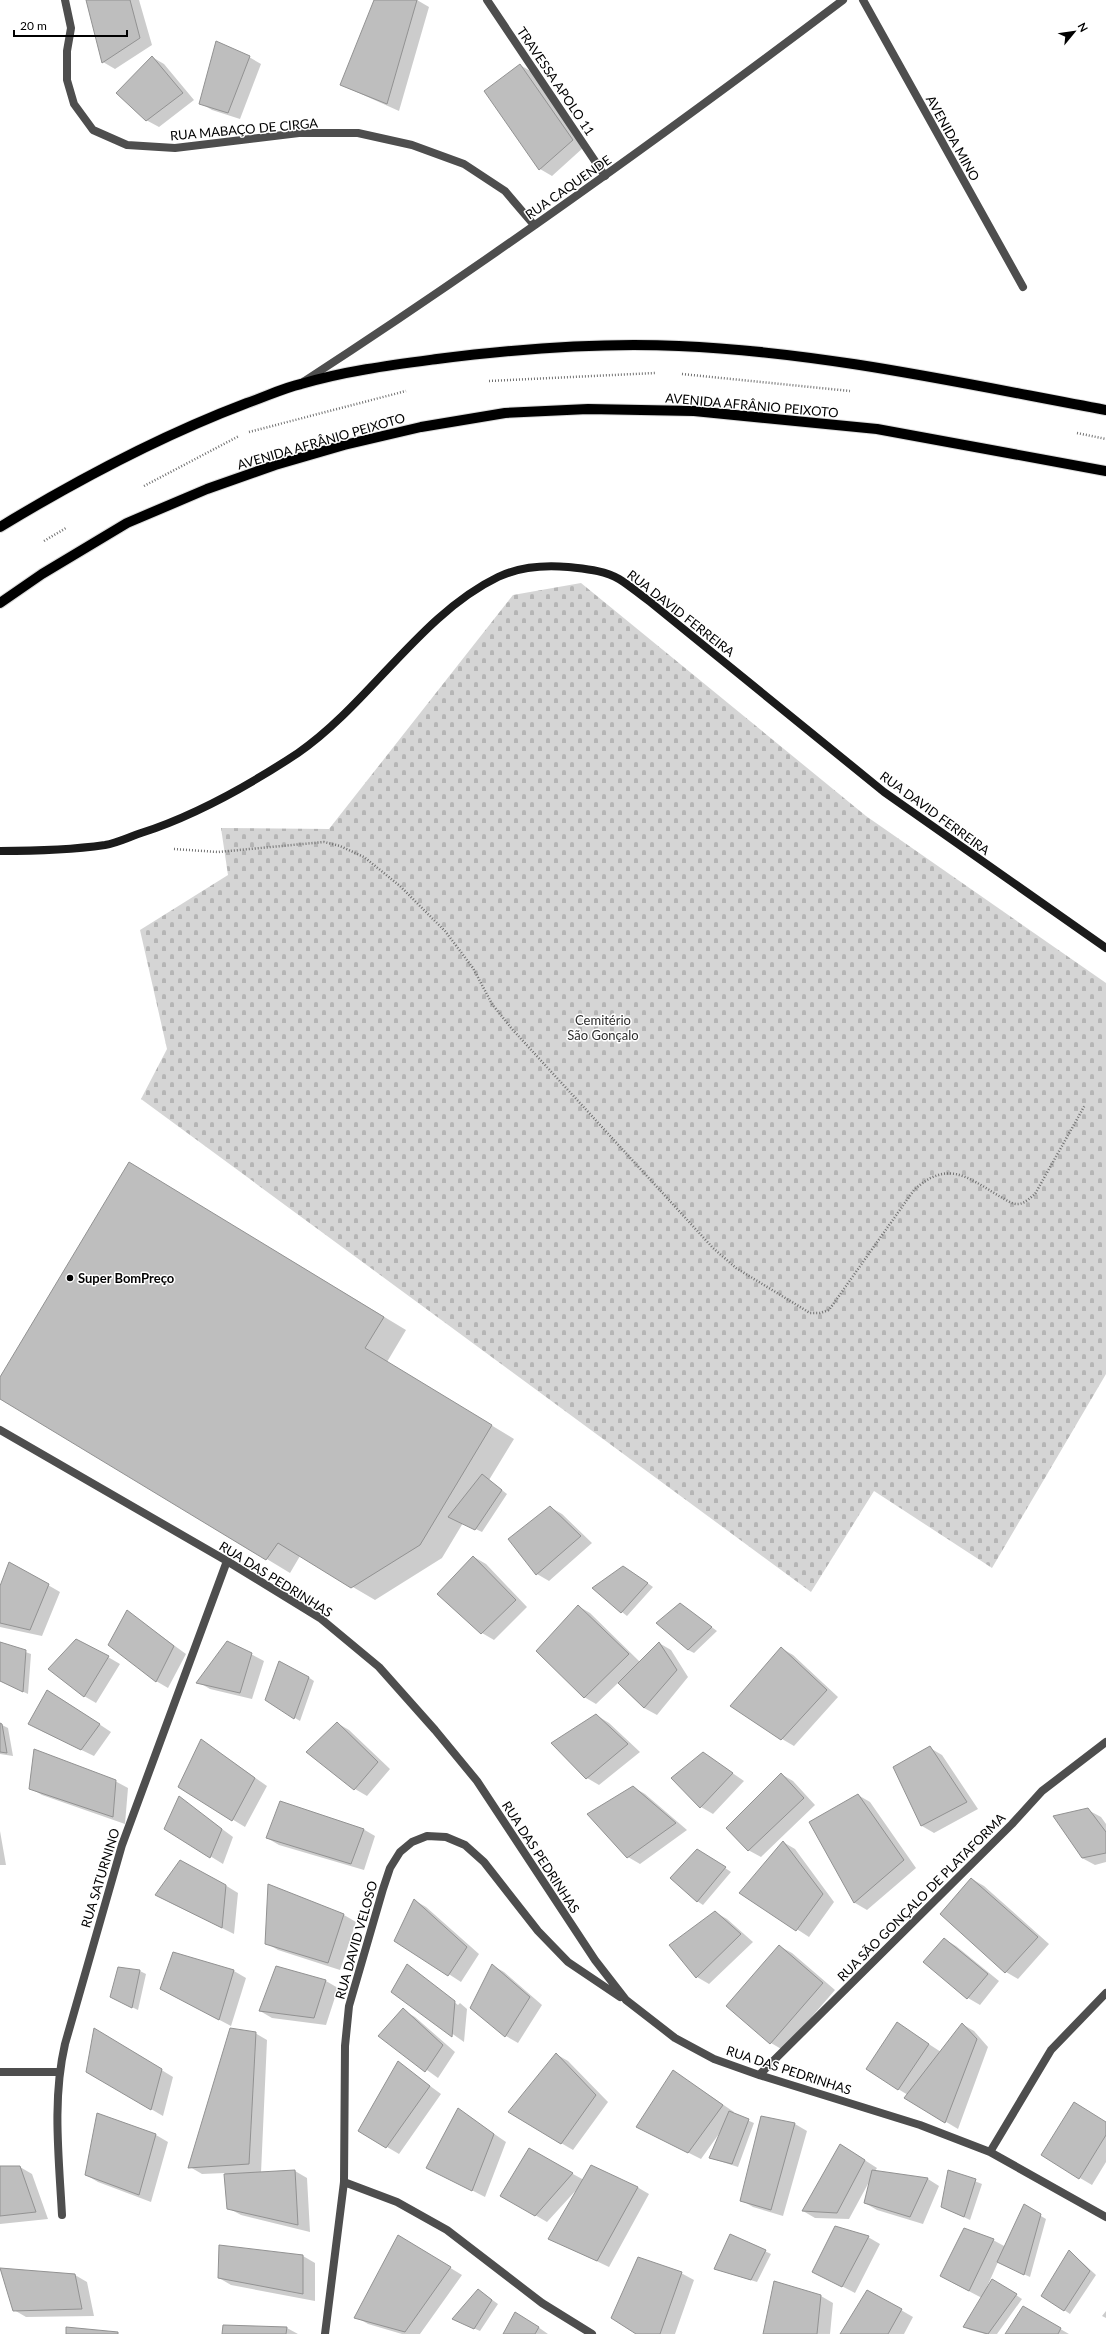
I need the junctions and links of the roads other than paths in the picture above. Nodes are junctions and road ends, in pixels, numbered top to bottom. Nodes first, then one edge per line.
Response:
1 (65, 0) edge
2 (487, 0) edge
3 (842, 0) edge
4 (863, 0) edge
5 (605, 176) junction
6 (534, 225) junction
7 (1023, 287) dead end
8 (299, 384) junction
9 (1106, 410) edge
10 (1106, 472) edge
11 (0, 527) edge
12 (0, 603) edge
13 (0, 851) edge
14 (1106, 948) edge
15 (0, 1430) edge
16 (227, 1561) junction
17 (1106, 1742) edge
18 (1106, 1994) edge
19 (626, 2000) junction
20 (0, 2072) edge
21 (58, 2072) junction
22 (759, 2076) junction
23 (990, 2152) junction
24 (344, 2182) junction
25 (62, 2215) dead end
26 (1106, 2217) edge
27 (324, 2334) edge
28 (592, 2334) edge

1 - 6 street, RUA MABAÇO DE CIRGA
2 - 5 street, TRAVESSA APOLO 11
3 - 5 street, RUA CAQUENDE
4 - 7 street, AVENIDA MINO
5 - 6 street, RUA CAQUENDE
6 - 8 street, RUA CAQUENDE
8 - 9 main road
8 - 11 main road
10 - 12 main road, AVENIDA AFRÂNIO PEIXOTO
13 - 14 main road, RUA DAVID FERREIRA
15 - 16 street, RUA DAS PEDRINHAS
16 - 19 street, RUA DAS PEDRINHAS
16 - 21 street, RUA SATURNINO
17 - 22 street, RUA SÃO GONÇALO DE PLATAFORMA
18 - 23 street
19 - 22 street, RUA DAS PEDRINHAS
19 - 24 street, RUA DAVID VELOSO
20 - 21 street
21 - 25 street, RUA SATURNINO
22 - 23 street, RUA DAS PEDRINHAS
23 - 26 street, RUA DAS PEDRINHAS
24 - 27 street, RUA DAVID VELOSO
24 - 28 street

